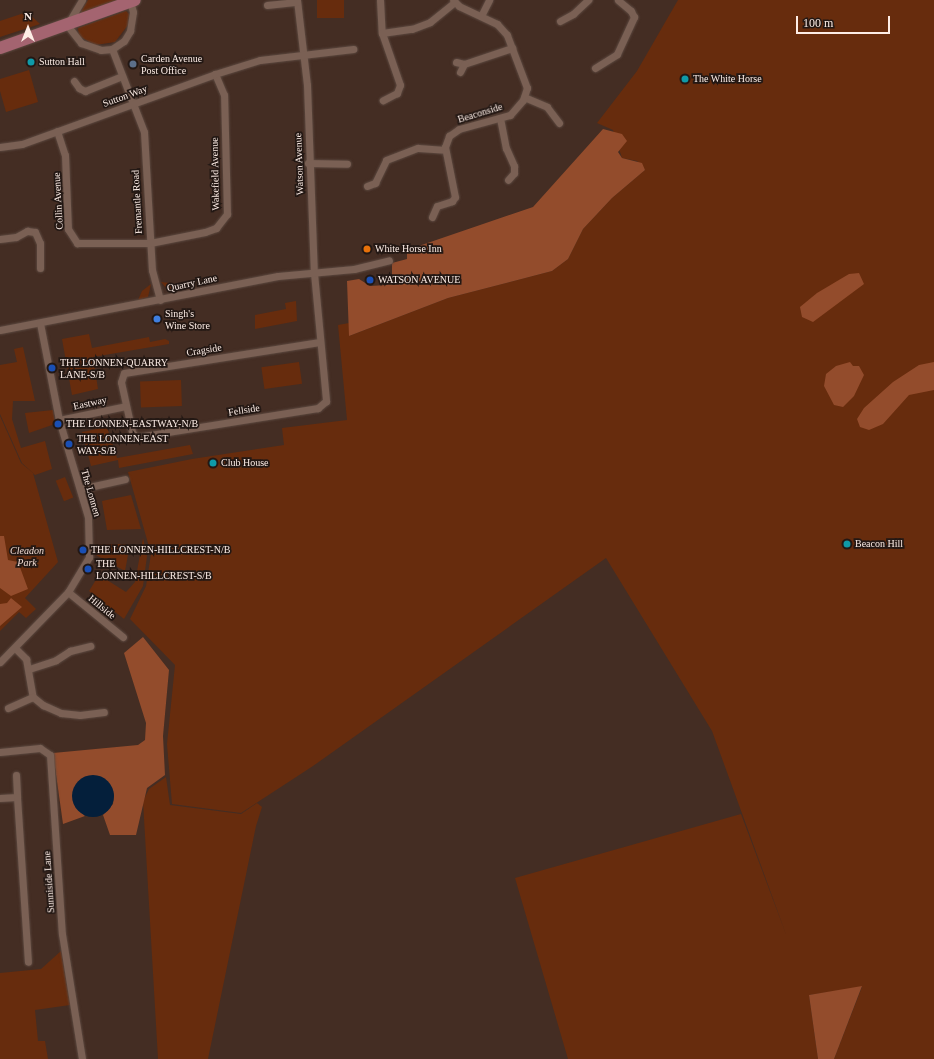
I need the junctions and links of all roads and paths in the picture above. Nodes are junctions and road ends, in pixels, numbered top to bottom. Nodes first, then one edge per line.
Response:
1 (82, 0) edge
2 (132, 0) edge
3 (380, 0) edge
4 (488, 0) edge
5 (588, 0) edge
6 (618, 0) edge
7 (297, 1) edge
8 (454, 1) edge
9 (267, 5) dead end
10 (481, 16) junction
11 (560, 21) dead end
12 (67, 25) junction
13 (382, 33) junction
14 (0, 48) edge
15 (512, 48) junction
16 (112, 49) junction
17 (353, 49) dead end
18 (304, 55) junction
19 (456, 62) dead end
20 (464, 64) junction
21 (595, 68) dead end
22 (460, 72) dead end
23 (215, 74) junction
24 (122, 76) junction
25 (74, 80) dead end
26 (524, 98) junction
27 (383, 100) dead end
28 (132, 104) junction
29 (500, 118) junction
30 (559, 123) dead end
31 (56, 131) junction
32 (0, 147) edge
33 (445, 150) junction
34 (308, 163) junction
35 (347, 164) dead end
36 (508, 180) dead end
37 (367, 186) dead end
38 (432, 217) dead end
39 (0, 239) edge
40 (150, 243) junction
41 (388, 260) dead end
42 (40, 268) dead end
43 (314, 273) junction
44 (160, 300) junction
45 (40, 323) junction
46 (0, 330) edge
47 (320, 342) junction
48 (126, 406) junction
49 (59, 420) junction
50 (125, 479) dead end
51 (80, 489) junction
52 (68, 592) junction
53 (123, 637) dead end
54 (90, 646) dead end
55 (15, 648) junction
56 (0, 662) edge
57 (29, 669) junction
58 (33, 697) junction
59 (8, 708) dead end
60 (104, 712) dead end
61 (0, 752) edge
62 (16, 775) dead end
63 (17, 797) junction
64 (0, 798) edge
65 (28, 962) dead end
66 (82, 1059) edge

1 - 12 street
2 - 12 main road
2 - 16 street
3 - 13 street
4 - 10 street
5 - 11 street
6 - 21 street
7 - 9 street
7 - 18 street, Watson Avenue
8 - 10 street
8 - 13 street
10 - 15 street
12 - 14 main road
12 - 16 street
13 - 27 street
15 - 20 street
15 - 26 street
16 - 24 street, Fremantle Road
17 - 18 street, Sutton Way
18 - 23 street, Sutton Way
18 - 34 street, Watson Avenue
19 - 20 street
20 - 22 street
23 - 28 street, Sutton Way
23 - 40 street, Wakefield Avenue
24 - 25 street
24 - 28 street, Fremantle Road
26 - 29 street, Beaconside
26 - 30 street
28 - 31 street, Sutton Way
28 - 40 street, Fremantle Road
29 - 33 street, Beaconside
29 - 36 street
31 - 32 street, Sutton Way
31 - 40 street, Collin Avenue
33 - 37 street
33 - 38 street
34 - 35 street
34 - 43 street, Watson Avenue
39 - 42 street
40 - 44 street, Fremantle Road
41 - 43 street, Quarry Lane
43 - 44 street, Quarry Lane
43 - 47 street, Watson Avenue
44 - 45 street, Quarry Lane
45 - 46 street, Quarry Lane
45 - 49 street, The Lonnen
47 - 48 street, Cragside
47 - 48 street, Fellside
48 - 49 street, Eastway
49 - 51 street, The Lonnen
50 - 51 street
51 - 52 street, The Lonnen
52 - 53 street, Hillside
52 - 55 street, The Lonnen
54 - 57 street
55 - 56 street, The Lonnen
55 - 57 street
57 - 58 street
58 - 59 street
58 - 60 street
61 - 66 street, Sunniside Lane
62 - 63 street
63 - 64 street
63 - 65 street

